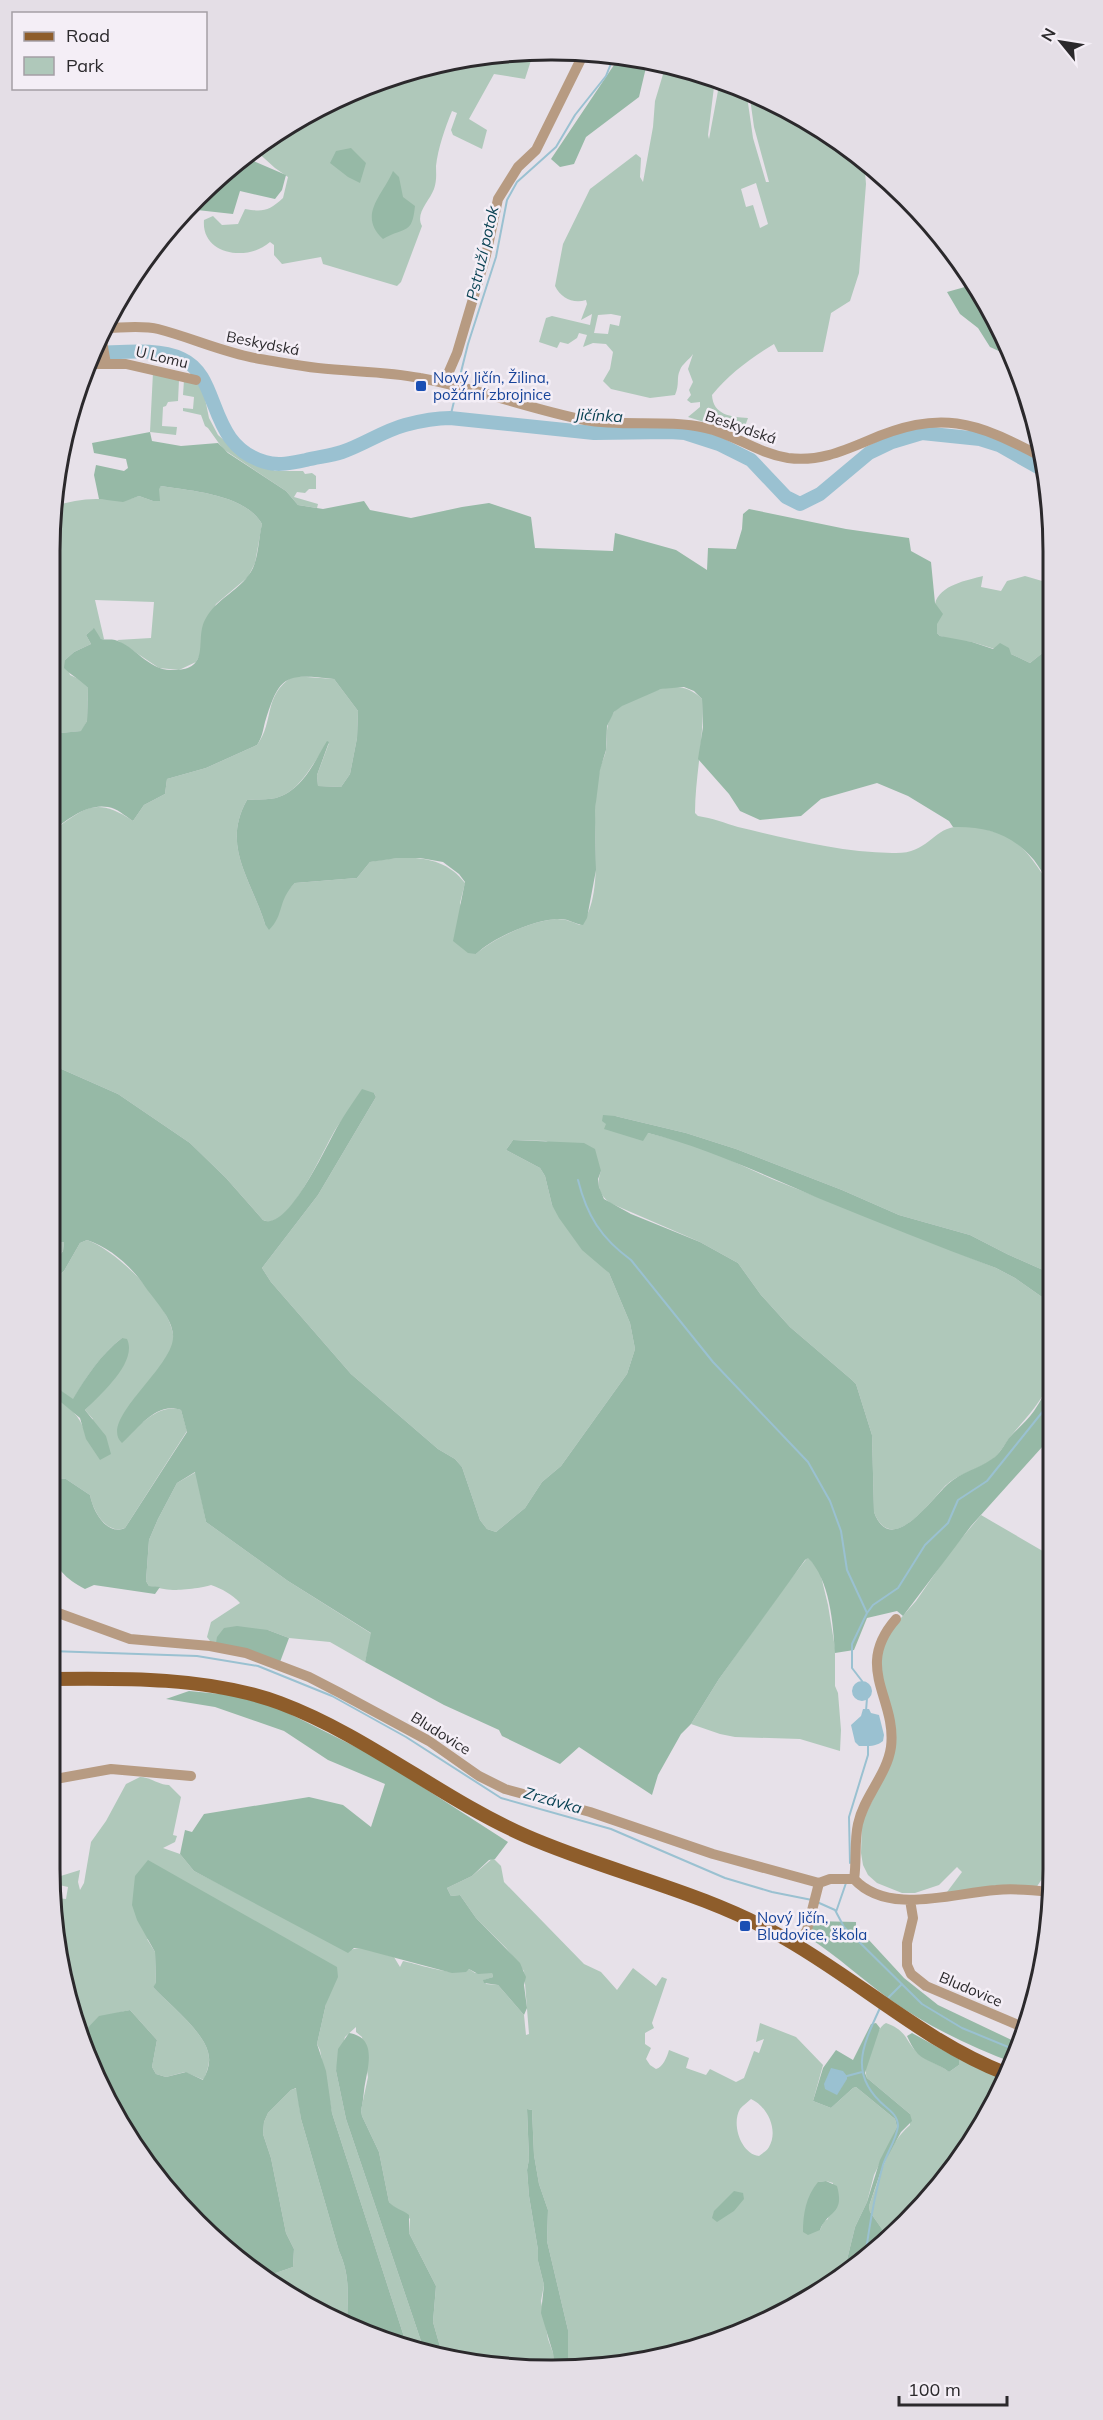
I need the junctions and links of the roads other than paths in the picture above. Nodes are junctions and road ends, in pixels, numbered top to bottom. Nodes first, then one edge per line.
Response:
1 (580, 61) edge
2 (114, 328) edge
3 (104, 350) edge
4 (97, 364) edge
5 (106, 364) junction
6 (196, 380) dead end
7 (447, 383) junction
8 (1033, 452) edge
9 (60, 1614) edge
10 (896, 1619) dead end
11 (60, 1679) edge
12 (191, 1776) dead end
13 (60, 1778) edge
14 (854, 1879) junction
15 (818, 1886) junction
16 (1042, 1891) edge
17 (910, 1900) junction
18 (796, 1945) junction
19 (1017, 2025) edge
20 (1000, 2070) edge

1 - 7 street
2 - 7 street, Beskydská
3 - 5 street
4 - 5 street, U Lomu
5 - 6 street, U Lomu
7 - 8 street, Beskydská
9 - 15 street, Bludovice
10 - 14 street
11 - 18 main road
12 - 13 street
14 - 15 street, Bludovice
14 - 17 street
15 - 18 street
16 - 17 street
17 - 19 street, Bludovice
18 - 20 main road

